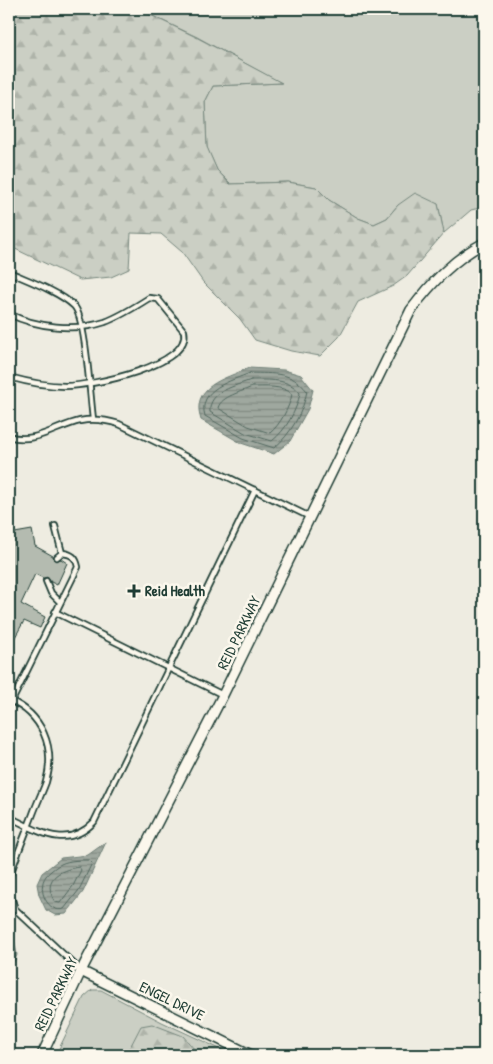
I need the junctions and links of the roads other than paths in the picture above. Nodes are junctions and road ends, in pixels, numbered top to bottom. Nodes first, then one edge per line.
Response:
1 (484, 243) edge
2 (9, 272) edge
3 (9, 314) edge
4 (82, 326) junction
5 (9, 377) edge
6 (89, 385) junction
7 (93, 419) junction
8 (9, 436) edge
9 (255, 490) junction
10 (311, 517) junction
11 (55, 526) dead end
12 (62, 553) junction
13 (57, 557) dead end
14 (46, 581) dead end
15 (60, 602) junction
16 (55, 612) junction
17 (170, 668) junction
18 (223, 695) junction
19 (10, 700) edge
20 (9, 817) edge
21 (28, 826) junction
22 (9, 878) edge
23 (9, 891) edge
24 (15, 909) junction
25 (9, 910) edge
26 (81, 971) junction
27 (42, 1055) edge
28 (251, 1055) edge

1 - 10 street, REID PARKWAY
2 - 4 lane
3 - 4 lane
4 - 6 lane
4 - 6 lane
5 - 6 lane
6 - 7 lane
7 - 8 lane
7 - 9 lane
9 - 10 lane
9 - 17 lane
10 - 18 street, REID PARKWAY
11 - 12 lane
12 - 13 lane
12 - 15 lane
14 - 15 lane
15 - 16 lane
16 - 17 lane
16 - 19 lane
17 - 18 lane
17 - 21 lane
18 - 26 street, REID PARKWAY
19 - 21 lane
20 - 21 lane
21 - 22 lane
23 - 24 lane
24 - 25 lane
24 - 26 lane
26 - 27 street, REID PARKWAY
26 - 28 street, ENGEL DRIVE

